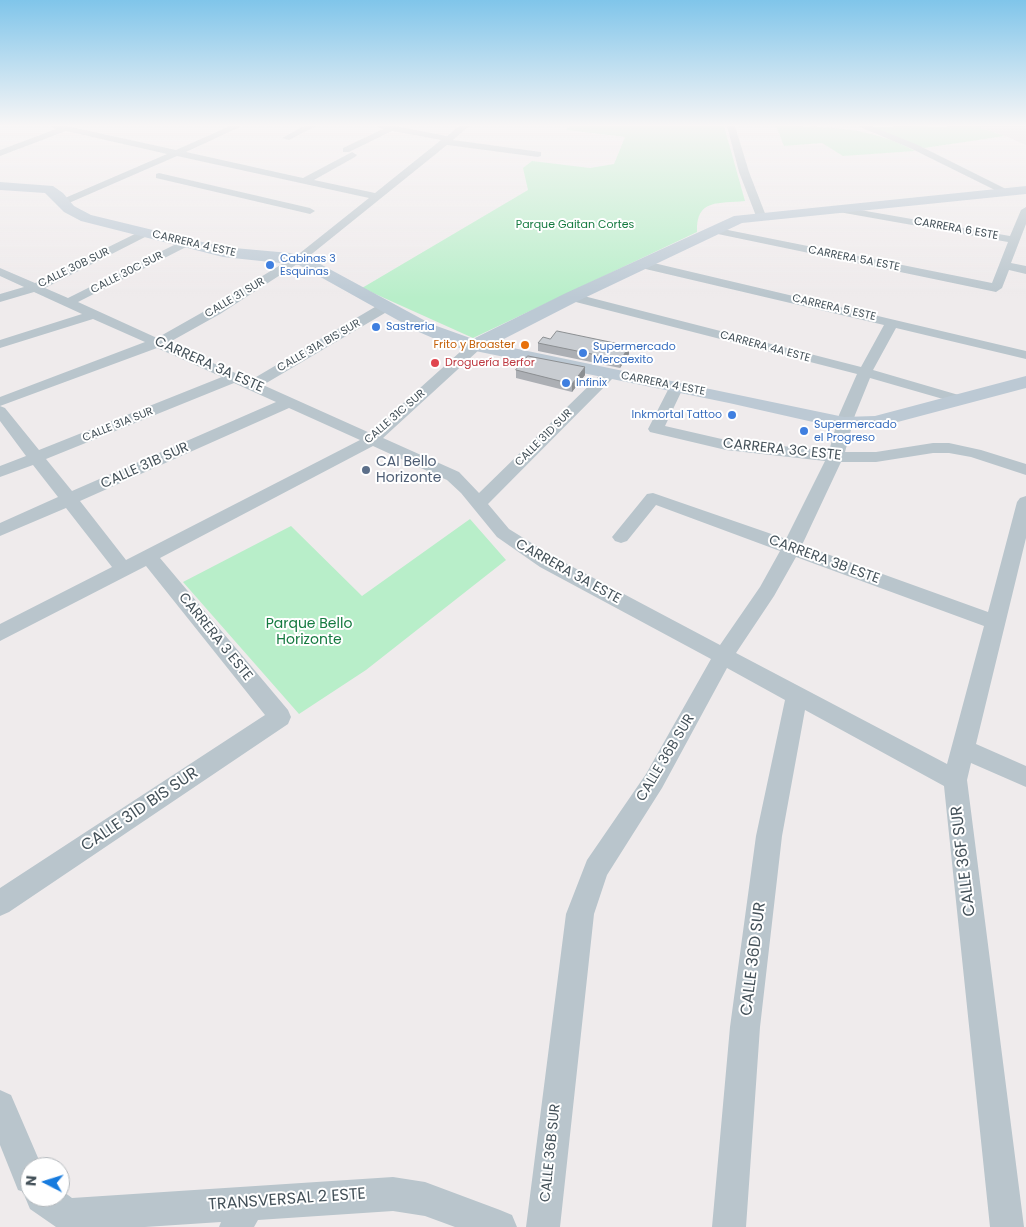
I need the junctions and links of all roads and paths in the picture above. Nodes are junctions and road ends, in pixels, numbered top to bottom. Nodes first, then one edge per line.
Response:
1 (107, 183) edge
2 (190, 183) edge
3 (225, 183) edge
4 (315, 183) edge
5 (395, 183) edge
6 (748, 183) edge
7 (989, 183) edge
8 (0, 186) edge
9 (214, 189) junction
10 (1026, 190) edge
11 (1007, 192) junction
12 (379, 197) junction
13 (62, 203) junction
14 (837, 209) junction
15 (1026, 210) edge
16 (310, 212) dead end
17 (761, 216) junction
18 (1023, 222) edge
19 (713, 230) junction
20 (145, 233) junction
21 (1015, 240) junction
22 (186, 244) junction
23 (298, 260) junction
24 (641, 264) junction
25 (1006, 266) junction
26 (1026, 270) edge
27 (0, 272) edge
28 (35, 288) junction
29 (572, 296) junction
30 (0, 298) edge
31 (69, 302) junction
32 (385, 307) junction
33 (94, 314) junction
34 (893, 322) junction
35 (159, 342) junction
36 (0, 344) edge
37 (475, 346) junction
38 (1026, 355) edge
39 (865, 372) junction
40 (610, 373) junction
41 (235, 377) junction
42 (1026, 382) edge
43 (253, 385) junction
44 (677, 386) junction
45 (957, 399) junction
46 (0, 402) edge
47 (289, 402) junction
48 (0, 411) edge
49 (844, 423) junction
50 (372, 439) junction
51 (835, 457) junction
52 (37, 458) junction
53 (1026, 470) edge
54 (0, 472) edge
55 (69, 500) junction
56 (1026, 502) edge
57 (479, 503) junction
58 (0, 530) edge
59 (621, 537) dead end
60 (791, 548) junction
61 (149, 557) junction
62 (124, 570) junction
63 (995, 622) junction
64 (0, 633) edge
65 (723, 656) junction
66 (798, 694) junction
67 (280, 717) joint
68 (963, 749) junction
69 (1026, 777) edge
70 (955, 780) junction
71 (0, 903) edge
72 (0, 1106) edge
73 (21, 1157) edge
74 (70, 1207) edge
75 (242, 1215) edge
76 (500, 1227) edge
77 (543, 1227) edge
78 (730, 1227) edge
79 (1007, 1227) edge

1 - 13 street
2 - 9 street
3 - 9 street
4 - 12 street
5 - 12 street, CALLE 31 SUR
6 - 17 street
7 - 11 street
8 - 13 street, CARRERA 4 ESTE
9 - 16 street
10 - 11 street, CALLE 31C SUR
11 - 14 street, CALLE 31C SUR
12 - 23 street, CALLE 31 SUR
13 - 20 street, CARRERA 4 ESTE
14 - 17 street, CALLE 31C SUR
14 - 21 street, CARRERA 6 ESTE
15 - 18 street
17 - 19 street, CALLE 31C SUR
18 - 21 street
19 - 24 street, CALLE 31C SUR
19 - 25 street, CARRERA 5A ESTE
20 - 22 street, CARRERA 4 ESTE
20 - 28 street, CALLE 30B SUR
21 - 25 street
22 - 23 street, CARRERA 4 ESTE
22 - 31 street, CALLE 30C SUR
23 - 32 street, CARRERA 4 ESTE
23 - 35 street, CALLE 31 SUR
24 - 29 street, CALLE 31C SUR
24 - 34 street, CARRERA 5 ESTE
25 - 26 street
27 - 28 street, CARRERA 3A ESTE
28 - 30 street, CALLE 30B SUR
28 - 31 street, CARRERA 3A ESTE
29 - 37 street, CALLE 31C SUR
29 - 39 street, CARRERA 4A ESTE
31 - 33 street, CARRERA 3A ESTE
32 - 37 street, CARRERA 4 ESTE
32 - 43 street, CALLE 31A BIS SUR
33 - 35 street, CARRERA 3A ESTE
33 - 36 street, CALLE 30C SUR
34 - 38 street, CARRERA 5 ESTE
34 - 39 street, CALLE 36B SUR
35 - 41 street, CARRERA 3A ESTE
35 - 46 street, CALLE 31 SUR
37 - 40 street, CARRERA 4 ESTE
37 - 50 street, CALLE 31C SUR
39 - 45 street, CARRERA 4A ESTE
39 - 49 street, CALLE 36B SUR
40 - 44 street, CARRERA 4 ESTE
40 - 57 street, CALLE 31D SUR
41 - 43 street, CARRERA 3A ESTE
41 - 52 street, CALLE 31A SUR
42 - 45 street, CARRERA 4 ESTE
43 - 47 street, CARRERA 3A ESTE
44 - 49 street, CARRERA 4 ESTE
44 - 51 street, CARRERA 3C ESTE
45 - 49 street, CARRERA 4 ESTE
47 - 50 street, CARRERA 3A ESTE
47 - 55 street, CALLE 31B SUR
48 - 52 street
49 - 51 street, CALLE 36B SUR
50 - 57 street, CARRERA 3A ESTE
50 - 61 street, CALLE 31C SUR
51 - 53 street, CARRERA 3C ESTE
51 - 60 street, CALLE 36B SUR
52 - 54 street, CALLE 31A SUR
52 - 55 street
55 - 58 street, CALLE 31B SUR
55 - 62 street
56 - 63 street, CALLE 36F SUR
57 - 65 street, CARRERA 3A ESTE
59 - 60 street, CARRERA 3B ESTE
60 - 63 street, CARRERA 3B ESTE
60 - 65 street, CALLE 36B SUR
61 - 62 street, CALLE 31C SUR
61 - 67 street, CARRERA 3 ESTE
62 - 64 street, CALLE 31C SUR
63 - 68 street, CALLE 36F SUR
65 - 66 street, CARRERA 3A ESTE
65 - 77 street, CALLE 36B SUR
66 - 70 street, CARRERA 3A ESTE
66 - 78 street, CALLE 36D SUR
67 - 71 street, CALLE 31D BIS SUR
68 - 69 street
68 - 70 street, CALLE 36F SUR
70 - 79 street, CALLE 36F SUR
72 - 73 street
74 - 75 street, TRANSVERSAL 2 ESTE
75 - 76 street, TRANSVERSAL 2 ESTE

